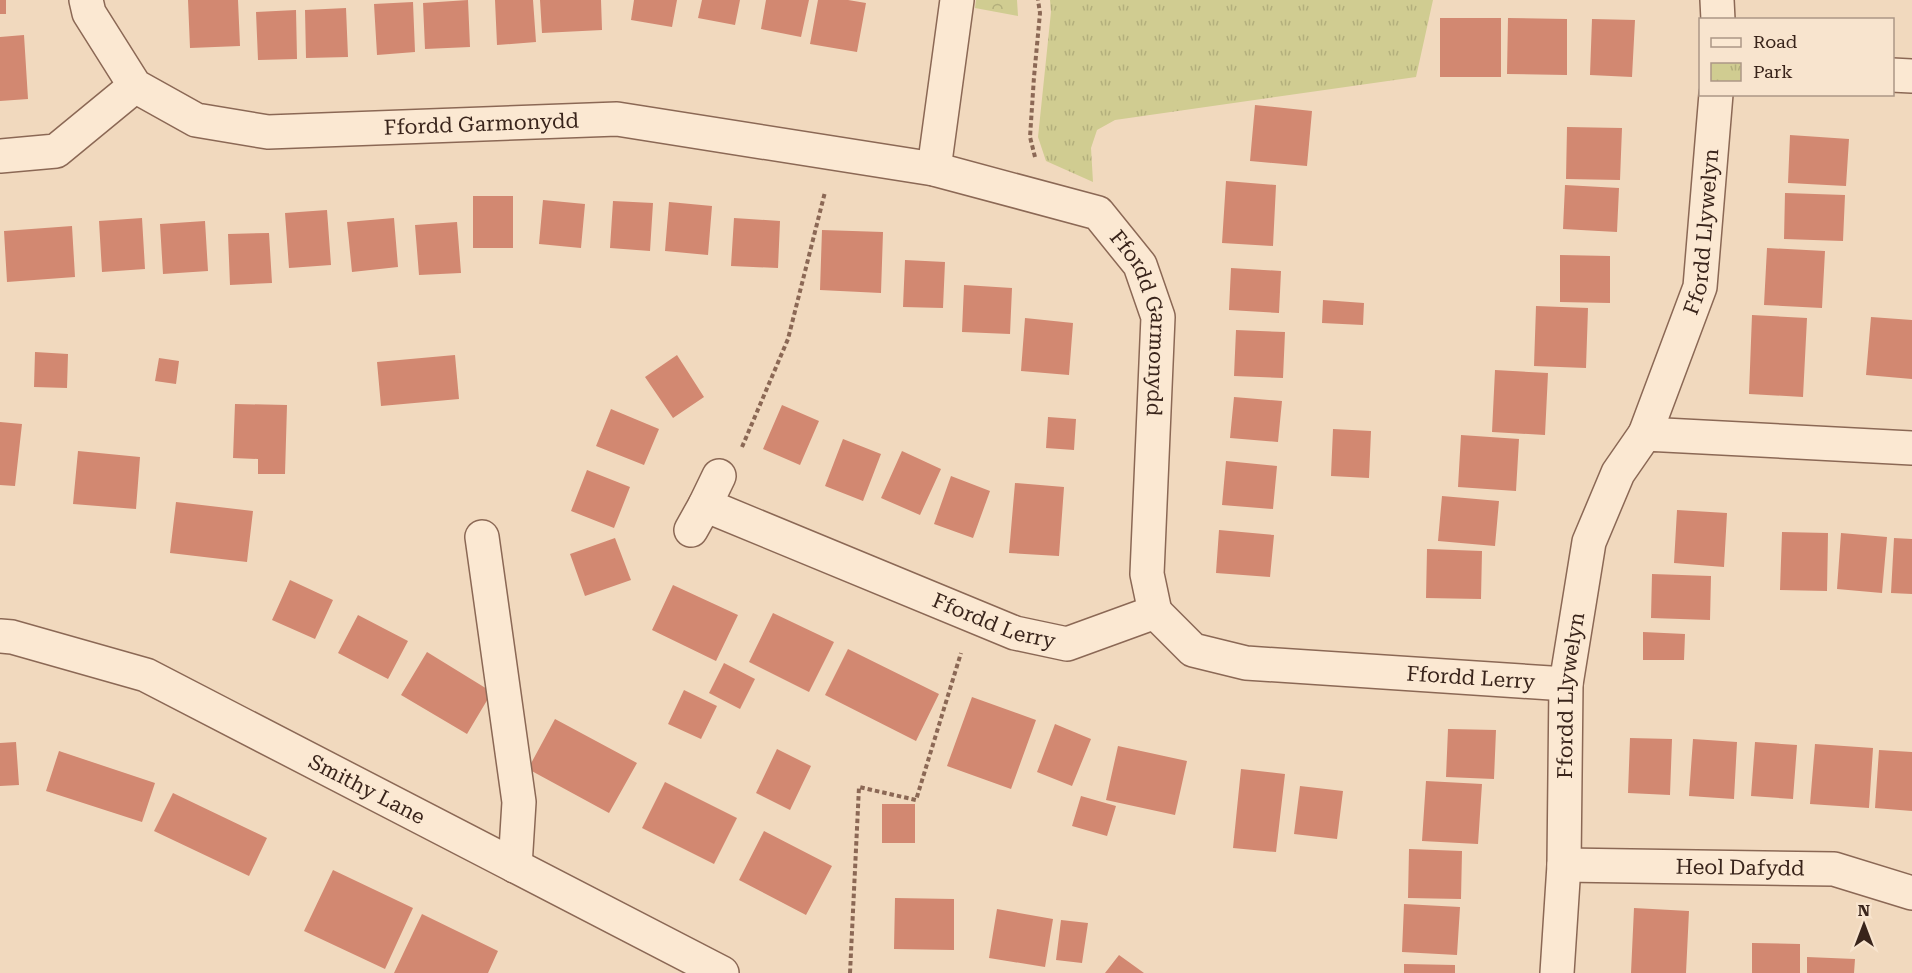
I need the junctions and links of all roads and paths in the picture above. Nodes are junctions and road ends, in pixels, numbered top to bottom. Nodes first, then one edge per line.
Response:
1 (86, 0) edge
2 (957, 0) edge
3 (1038, 0) edge
4 (1717, 0) edge
5 (1718, 18) edge
6 (1894, 75) edge
7 (1912, 76) edge
8 (135, 86) junction
9 (1716, 96) edge
10 (834, 153) junction
11 (0, 156) edge
12 (934, 169) junction
13 (1065, 204) junction
14 (1645, 434) junction
15 (1912, 448) edge
16 (719, 476) joint
17 (482, 537) dead end
18 (1155, 612) junction
19 (972, 615) junction
20 (0, 636) edge
21 (1566, 684) junction
22 (1564, 865) junction
23 (515, 866) junction
24 (1912, 893) edge
25 (722, 973) edge
26 (850, 973) edge
27 (1557, 973) edge

1 - 8 street, Ffordd Garmonydd
2 - 12 street
3 - 13 path
4 - 5 street
6 - 7 street
8 - 10 street, Ffordd Garmonydd
8 - 11 street
9 - 14 street, Ffordd Llywelyn
10 - 12 street, Ffordd Garmonydd
10 - 16 path
12 - 13 street, Ffordd Garmonydd
13 - 18 street, Ffordd Garmonydd
14 - 15 street
14 - 21 street, Ffordd Llywelyn
16 - 19 street, Ffordd Lerry
17 - 23 street
18 - 19 street, Ffordd Lerry
18 - 21 street, Ffordd Lerry
19 - 26 path
20 - 23 street, Smithy Lane
21 - 22 street, Ffordd Llywelyn
22 - 24 street, Heol Dafydd
22 - 27 street, Ffordd Llywelyn
23 - 25 street, Smithy Lane

